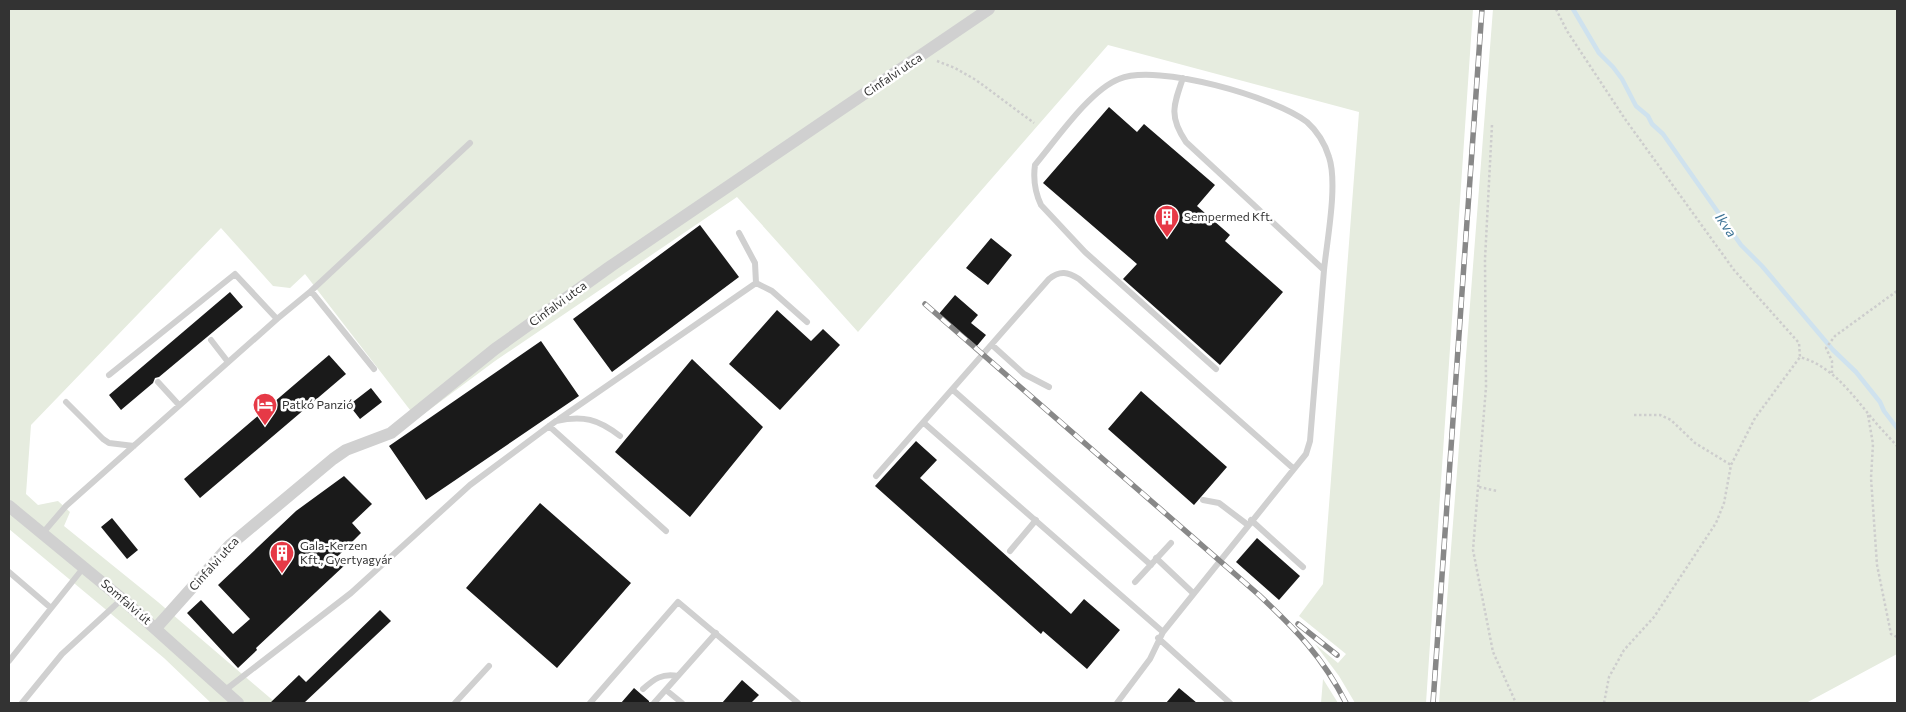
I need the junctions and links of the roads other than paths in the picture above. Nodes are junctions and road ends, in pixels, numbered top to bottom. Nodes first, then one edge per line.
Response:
1 (989, 9) edge
2 (1183, 78) junction
3 (470, 143) dead end
4 (739, 233) dead end
5 (1324, 270) junction
6 (756, 282) junction
7 (311, 291) junction
8 (277, 319) junction
9 (807, 322) dead end
10 (211, 340) dead end
11 (992, 345) junction
12 (228, 362) junction
13 (374, 369) dead end
14 (1216, 369) dead end
15 (109, 375) dead end
16 (158, 382) dead end
17 (1049, 387) dead end
18 (952, 390) junction
19 (66, 402) dead end
20 (178, 406) junction
21 (556, 421) junction
22 (924, 423) junction
23 (549, 426) junction
24 (620, 436) dead end
25 (134, 446) junction
26 (1294, 468) junction
27 (876, 476) dead end
28 (1203, 500) dead end
29 (9, 506) edge
30 (1036, 520) junction
31 (1250, 523) junction
32 (666, 531) dead end
33 (42, 534) junction
34 (1171, 543) dead end
35 (1010, 551) dead end
36 (1156, 558) junction
37 (1151, 564) junction
38 (84, 567) junction
39 (1303, 567) dead end
40 (9, 572) edge
41 (1135, 582) dead end
42 (1193, 593) junction
43 (122, 599) junction
44 (51, 608) junction
45 (156, 628) junction
46 (1163, 632) junction
47 (716, 633) junction
48 (1158, 638) junction
49 (9, 661) edge
50 (489, 666) dead end
51 (678, 676) junction
52 (643, 689) dead end
53 (666, 690) junction
54 (224, 691) junction
55 (22, 703) edge
56 (238, 703) edge
57 (455, 703) edge
58 (590, 703) edge
59 (654, 703) edge
60 (682, 703) edge
61 (798, 703) edge
62 (1117, 703) edge
63 (1230, 703) edge

1 - 45 street, Cinfalvi utca
2 - 5 lane
2 - 5 lane
2 - 14 lane
3 - 7 lane
4 - 6 lane
5 - 26 lane
6 - 9 lane
6 - 21 lane
7 - 8 lane
7 - 13 lane
8 - 12 lane
8 - 15 lane
10 - 12 lane
11 - 17 lane
11 - 18 lane
11 - 26 lane
12 - 20 lane
16 - 20 lane
18 - 22 lane
18 - 37 lane
19 - 25 lane
20 - 25 lane
21 - 23 lane
21 - 24 lane
22 - 27 lane
22 - 30 lane
23 - 32 lane
23 - 54 lane
25 - 33 lane
26 - 31 lane
28 - 31 lane
29 - 33 street, Somfalvi út
30 - 35 lane
30 - 46 lane
31 - 39 lane
31 - 42 lane
33 - 38 street, Somfalvi út
34 - 36 lane
36 - 37 lane
36 - 42 lane
37 - 41 lane
38 - 43 street, Somfalvi út
38 - 44 lane
40 - 44 lane
42 - 46 lane
43 - 45 street, Somfalvi út
43 - 55 lane
44 - 49 lane
45 - 54 street, Somfalvi út
46 - 48 lane
47 - 51 lane
47 - 58 lane
47 - 61 lane
48 - 62 lane
48 - 63 lane
50 - 57 lane
51 - 52 lane
51 - 53 lane
53 - 59 lane
53 - 60 lane
54 - 56 street, Somfalvi út

